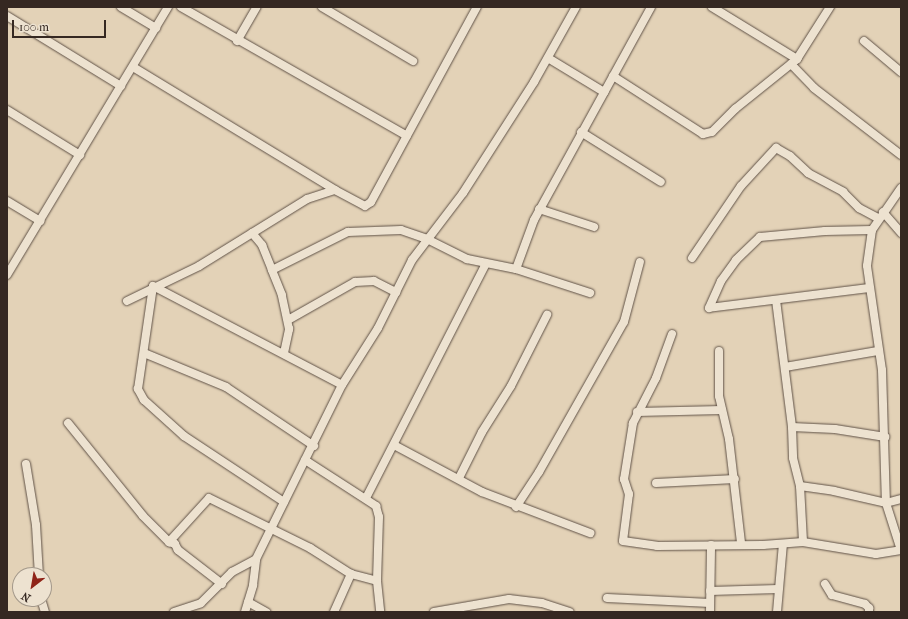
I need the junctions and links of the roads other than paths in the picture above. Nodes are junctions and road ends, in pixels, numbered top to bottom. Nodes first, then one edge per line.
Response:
1 (121, 7) edge
2 (168, 7) edge
3 (181, 7) edge
4 (257, 7) edge
5 (322, 7) edge
6 (576, 7) edge
7 (651, 7) edge
8 (712, 7) edge
9 (830, 7) edge
10 (474, 8) edge
11 (7, 16) edge
12 (156, 28) junction
13 (237, 41) junction
14 (864, 42) dead end
15 (548, 58) junction
16 (413, 61) dead end
17 (794, 62) junction
18 (132, 67) junction
19 (901, 72) edge
20 (613, 76) junction
21 (121, 86) junction
22 (604, 92) junction
23 (7, 110) edge
24 (581, 132) junction
25 (407, 136) junction
26 (80, 155) junction
27 (901, 155) edge
28 (662, 182) dead end
29 (901, 188) edge
30 (335, 190) junction
31 (7, 201) edge
32 (539, 209) junction
33 (881, 215) junction
34 (40, 221) junction
35 (594, 227) dead end
36 (872, 230) junction
37 (252, 233) junction
38 (901, 233) edge
39 (427, 239) junction
40 (692, 258) dead end
41 (640, 262) dead end
42 (485, 265) junction
43 (516, 269) junction
44 (272, 270) junction
45 (7, 275) edge
46 (153, 286) junction
47 (868, 288) junction
48 (396, 292) junction
49 (590, 293) dead end
50 (776, 300) junction
51 (127, 301) dead end
52 (547, 315) dead end
53 (288, 320) junction
54 (672, 334) dead end
55 (719, 351) dead end
56 (878, 352) junction
57 (144, 353) junction
58 (284, 353) junction
59 (785, 367) junction
60 (342, 385) junction
61 (722, 410) junction
62 (637, 412) junction
63 (68, 423) dead end
64 (792, 427) junction
65 (885, 437) junction
66 (394, 445) junction
67 (314, 446) junction
68 (305, 460) junction
69 (26, 464) dead end
70 (458, 478) junction
71 (735, 479) junction
72 (656, 483) dead end
73 (800, 486) junction
74 (366, 498) junction
75 (901, 499) edge
76 (284, 502) junction
77 (886, 503) junction
78 (516, 506) junction
79 (270, 530) junction
80 (590, 533) dead end
81 (169, 542) junction
82 (803, 542) junction
83 (741, 544) junction
84 (783, 544) junction
85 (711, 545) junction
86 (901, 550) edge
87 (256, 559) junction
88 (39, 567) edge
89 (351, 574) junction
90 (377, 582) junction
91 (222, 584) junction
92 (825, 584) dead end
93 (778, 589) junction
94 (710, 591) junction
95 (607, 598) dead end
96 (248, 602) junction
97 (710, 608) edge
98 (566, 611) edge
99 (174, 612) edge
100 (245, 612) edge
101 (266, 612) edge
102 (334, 612) edge
103 (380, 612) edge
104 (434, 612) edge
105 (777, 612) edge
106 (869, 612) edge

1 - 12 street
2 - 12 street
3 - 13 street
4 - 13 street
5 - 16 street
6 - 15 street
7 - 20 street
8 - 17 street
9 - 17 street
10 - 25 street
11 - 21 street
12 - 18 street
13 - 25 street
14 - 19 street
15 - 22 street
15 - 39 street
17 - 20 street
17 - 27 street
18 - 21 street
18 - 30 street
20 - 22 street
21 - 26 street
22 - 24 street
23 - 26 street
24 - 28 street
24 - 32 street
25 - 30 street
26 - 34 street
29 - 33 street
30 - 37 street
31 - 34 street
32 - 35 street
32 - 43 street
33 - 36 street
33 - 38 street
33 - 40 street
34 - 45 street
36 - 47 street
36 - 50 street
37 - 44 street
37 - 46 street
39 - 42 street
39 - 44 street
39 - 48 street
41 - 78 street
42 - 43 street
42 - 66 street
43 - 49 street
44 - 53 street
46 - 51 street
46 - 57 street
46 - 58 street
47 - 50 street
47 - 56 street
48 - 53 street
48 - 60 street
50 - 59 street
52 - 70 street
53 - 58 street
54 - 62 street
55 - 61 street
56 - 59 street
56 - 65 street
57 - 67 street
57 - 76 street
58 - 60 street
59 - 64 street
60 - 67 street
61 - 62 street
61 - 71 street
62 - 85 street
63 - 81 street
64 - 65 street
64 - 73 street
65 - 77 street
66 - 70 street
66 - 74 street
67 - 68 street
68 - 74 street
68 - 76 street
69 - 88 street
70 - 78 street
71 - 72 street
71 - 83 street
73 - 77 street
73 - 82 street
74 - 90 street
75 - 77 street
76 - 79 street
77 - 86 street
78 - 80 street
79 - 81 street
79 - 87 street
79 - 89 street
81 - 91 street
82 - 84 street
82 - 86 street
83 - 84 street
83 - 85 street
84 - 93 street
85 - 94 street
87 - 91 street
87 - 96 street
89 - 90 street
89 - 102 street
90 - 103 street
91 - 99 street
92 - 106 street
93 - 94 street
93 - 105 street
94 - 97 street
95 - 97 street
96 - 100 street
96 - 101 street
98 - 104 street

